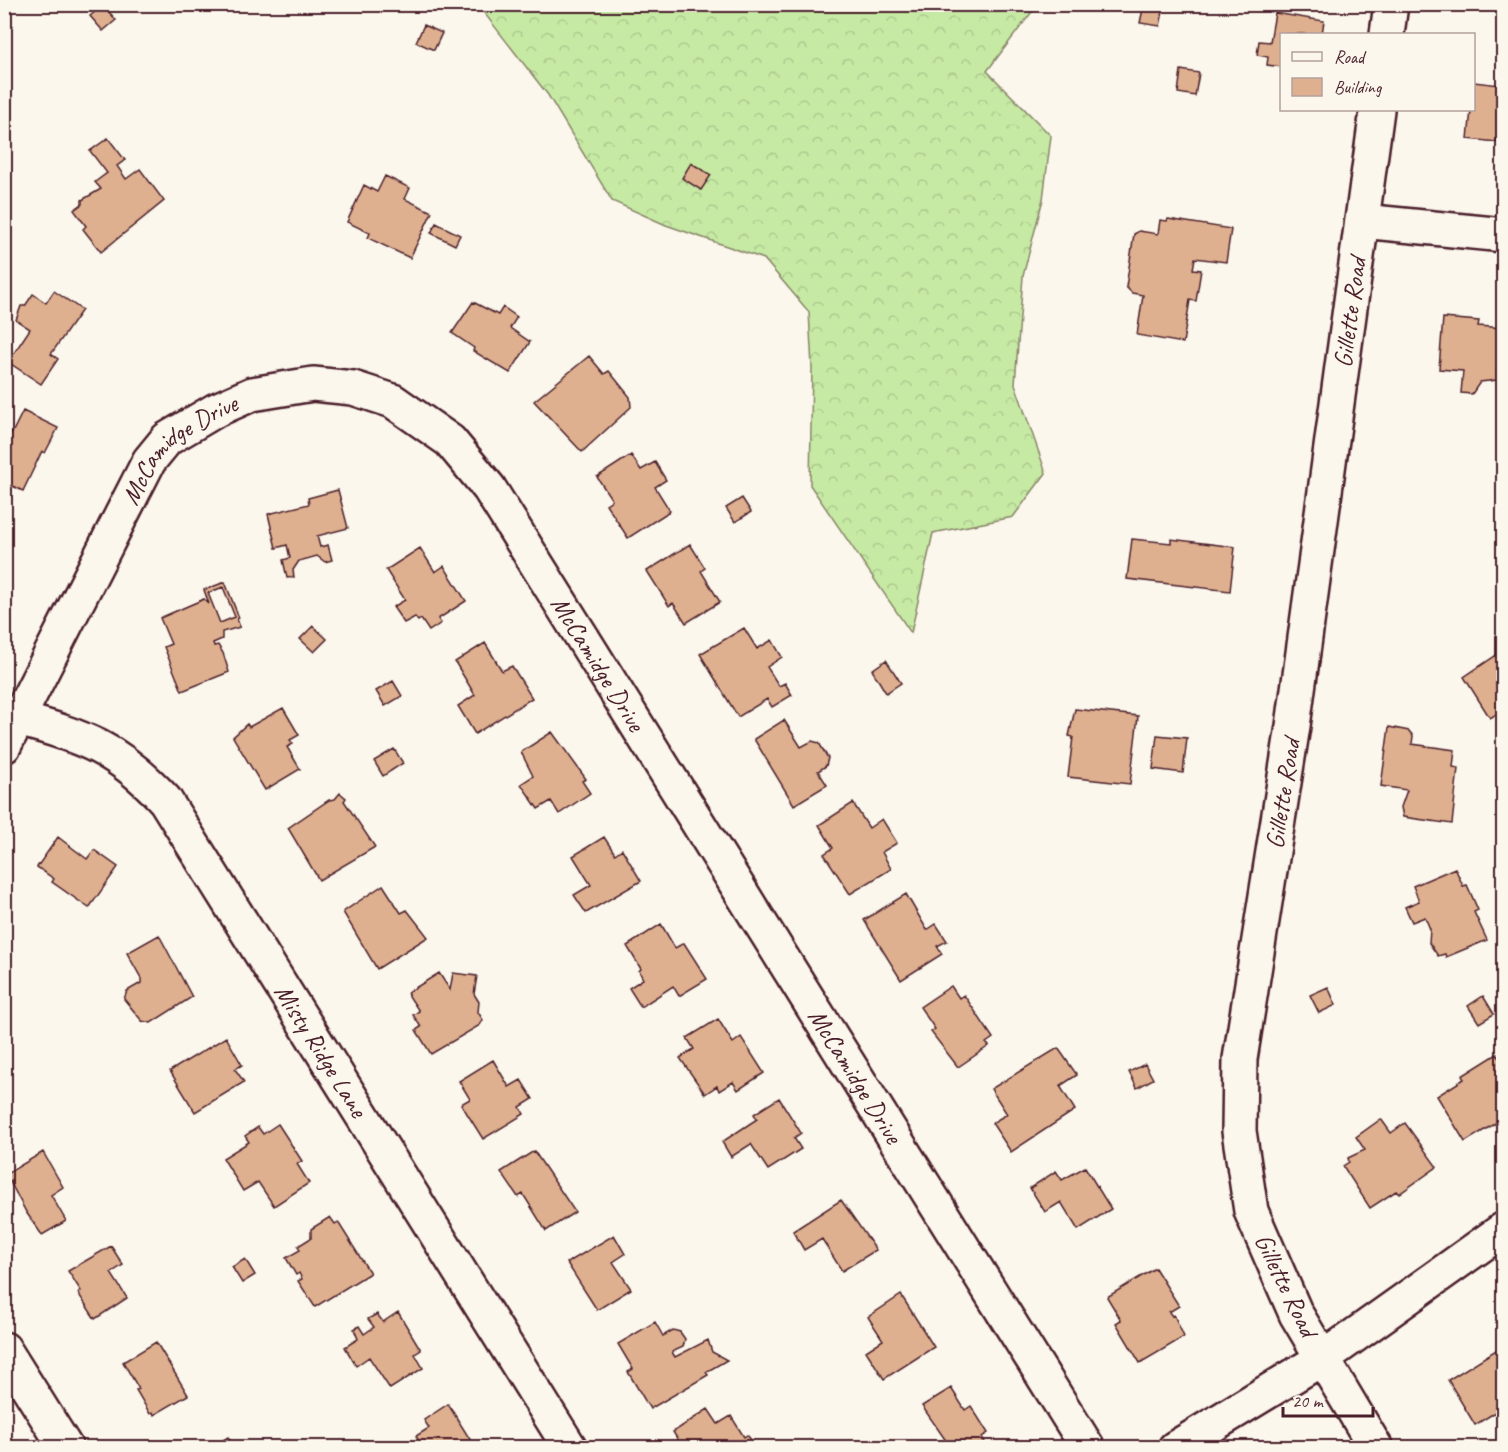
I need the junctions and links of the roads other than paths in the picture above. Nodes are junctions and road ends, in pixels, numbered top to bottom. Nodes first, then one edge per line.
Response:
1 (1391, 4) edge
2 (1387, 33) edge
3 (1377, 111) edge
4 (1362, 221) junction
5 (1503, 235) edge
6 (11, 733) edge
7 (1503, 1229) edge
8 (4, 1349) edge
9 (1323, 1358) junction
10 (66, 1448) edge
11 (570, 1448) edge
12 (1088, 1448) edge
13 (1175, 1448) edge
14 (1376, 1448) edge

1 - 2 street
3 - 4 street, Gillette Road
4 - 5 street
4 - 9 street, Gillette Road
6 - 11 street, Misty Ridge Lane
6 - 12 street, McCamidge Drive
7 - 9 street
8 - 10 street
9 - 13 street
9 - 14 street, Gillette Road

